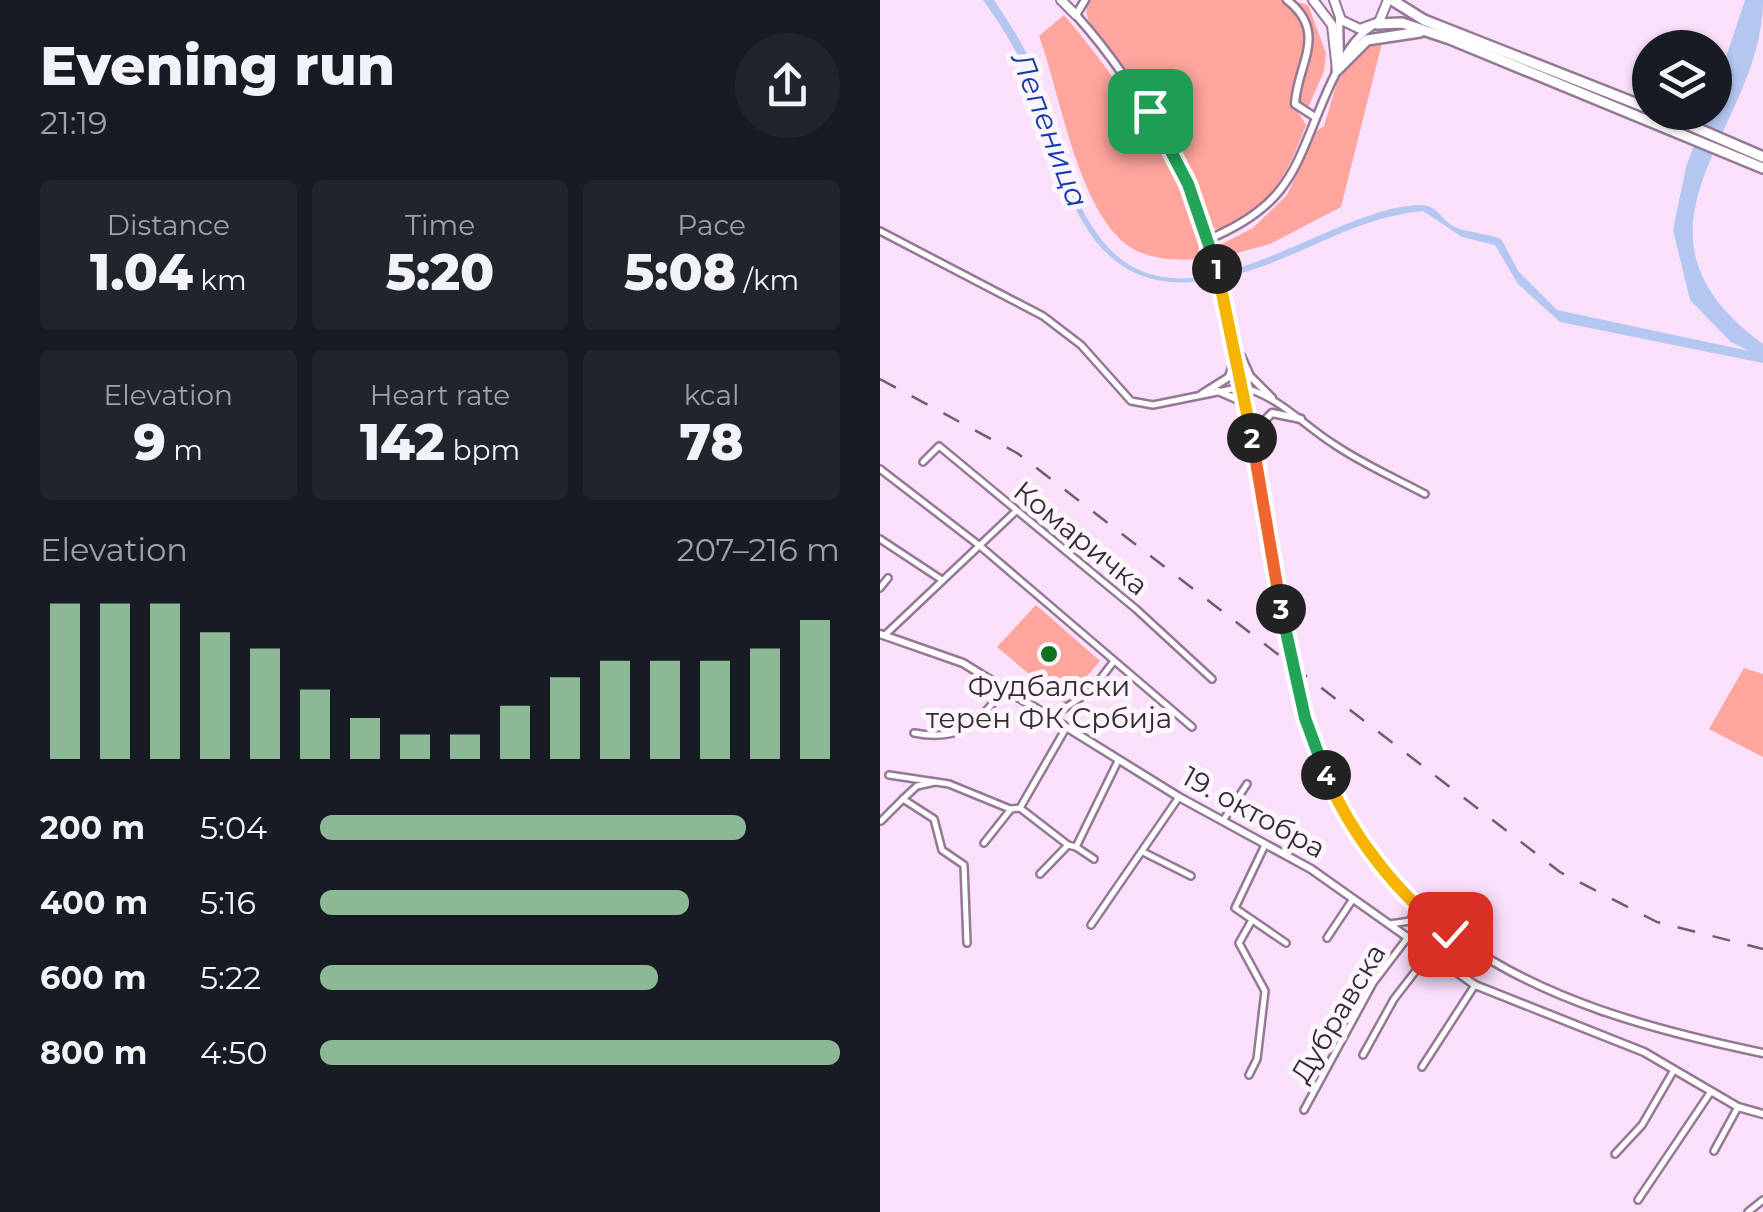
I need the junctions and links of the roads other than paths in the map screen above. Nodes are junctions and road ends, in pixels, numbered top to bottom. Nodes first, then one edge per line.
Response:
1 (1061, 0) edge
2 (1085, 0) edge
3 (1287, 0) edge
4 (1312, 0) edge
5 (1326, 0) edge
6 (1390, 0) edge
7 (1336, 8) edge
8 (1076, 15) junction
9 (1374, 26) junction
10 (1428, 32) junction
11 (1337, 70) junction
12 (1632, 102) edge
13 (1632, 108) edge
14 (1316, 117) junction
15 (1688, 130) edge
16 (1717, 143) junction
17 (1763, 156) edge
18 (1763, 168) edge
19 (880, 232) edge
20 (1209, 239) junction
21 (1231, 323) junction
22 (1236, 346) junction
23 (1242, 387) junction
24 (1218, 391) junction
25 (1202, 394) junction
26 (1272, 398) junction
27 (1246, 407) junction
28 (1301, 419) junction
29 (1254, 448) junction
30 (923, 462) dead end
31 (880, 469) edge
32 (1425, 494) dead end
33 (1016, 511) junction
34 (880, 539) edge
35 (980, 546) junction
36 (888, 578) dead end
37 (942, 580) junction
38 (880, 588) edge
39 (883, 634) edge
40 (1114, 661) junction
41 (1212, 679) dead end
42 (1004, 689) junction
43 (1049, 719) junction
44 (1192, 727) dead end
45 (1066, 728) junction
46 (914, 733) dead end
47 (1118, 760) junction
48 (889, 775) dead end
49 (935, 782) junction
50 (1247, 784) dead end
51 (1179, 797) junction
52 (903, 799) junction
53 (1020, 808) junction
54 (1011, 809) junction
55 (1224, 819) junction
56 (881, 822) edge
57 (1266, 842) junction
58 (984, 843) dead end
59 (1068, 845) junction
60 (1076, 847) junction
61 (1143, 852) junction
62 (1094, 859) dead end
63 (1040, 874) dead end
64 (1191, 876) dead end
65 (1354, 898) junction
66 (1417, 906) junction
67 (1252, 920) junction
68 (1407, 922) junction
69 (1390, 924) junction
70 (1090, 925) dead end
71 (1439, 926) junction
72 (1406, 935) junction
73 (1327, 938) dead end
74 (967, 943) dead end
75 (1286, 943) dead end
76 (1428, 955) junction
77 (1475, 985) junction
78 (1763, 1054) edge
79 (1363, 1056) dead end
80 (1422, 1066) dead end
81 (1674, 1070) junction
82 (1249, 1075) dead end
83 (1710, 1092) junction
84 (1738, 1107) junction
85 (1304, 1110) dead end
86 (1763, 1114) edge
87 (1714, 1150) dead end
88 (1615, 1154) dead end
89 (1638, 1200) dead end
90 (1763, 1200) edge
91 (1748, 1212) edge

1 - 8 main road
2 - 8 street
3 - 14 street
4 - 11 main road
5 - 7 main road
6 - 9 main road
6 - 12 highway
7 - 9 main road
7 - 11 street
8 - 20 street
9 - 10 highway
9 - 11 street
10 - 11 highway
10 - 13 highway
11 - 14 street
14 - 20 street
15 - 16 highway
16 - 17 highway
16 - 18 highway
19 - 25 street
20 - 21 street
21 - 22 street
21 - 26 street
22 - 23 street
22 - 25 street
23 - 24 street
23 - 26 street
23 - 27 street
24 - 25 street
24 - 27 street
26 - 28 street
27 - 29 street
28 - 29 street
28 - 32 street
29 - 66 street, bridge
30 - 33 street, Комаричка
31 - 35 street
33 - 35 street
33 - 41 street, Комаричка
34 - 37 street
35 - 37 street
35 - 40 street
36 - 38 street
37 - 39 street
39 - 42 street, 19. октобра
40 - 43 street
40 - 44 street
42 - 43 street, 19. октобра
42 - 46 street
43 - 45 street, 19. октобра
45 - 47 street, 19. октобра
45 - 53 street
47 - 51 street, 19. октобра
47 - 60 street
48 - 49 street
49 - 52 street
49 - 54 street
50 - 55 street
51 - 55 street, 19. октобра
51 - 61 street
52 - 56 street
52 - 74 street
53 - 54 street
53 - 59 street
54 - 58 street
55 - 57 street, 19. октобра
57 - 65 street, 19. октобра
57 - 67 street
59 - 60 street
59 - 63 street
60 - 62 street
61 - 64 street
61 - 70 street
65 - 69 street, 19. октобра
65 - 73 street
66 - 68 street
66 - 71 street
67 - 75 street
67 - 82 street
68 - 69 street
68 - 71 street
68 - 72 street
69 - 72 street, 19. октобра
71 - 78 street
72 - 76 street, 19. октобра
72 - 85 street, Дубравска
76 - 77 street, 19. октобра
76 - 79 street
77 - 80 street
77 - 81 street, 19. октобра
81 - 83 street, 19. октобра
81 - 88 street
83 - 84 street, 19. октобра
83 - 89 street
84 - 86 street, 19. октобра
84 - 87 street
90 - 91 street

